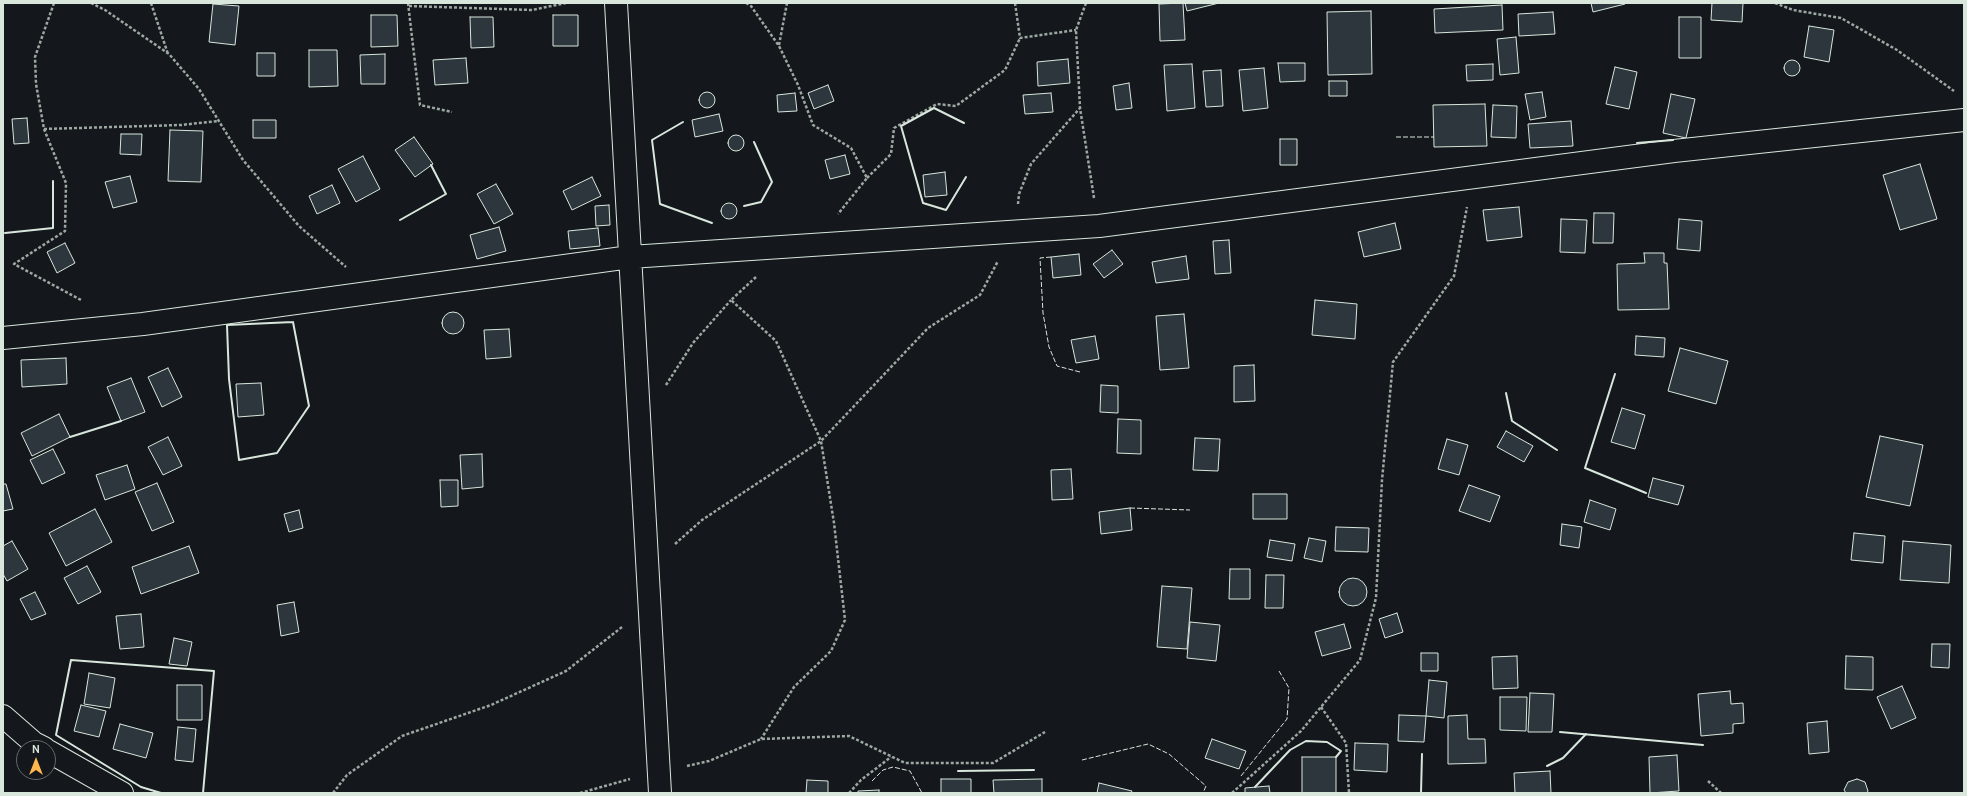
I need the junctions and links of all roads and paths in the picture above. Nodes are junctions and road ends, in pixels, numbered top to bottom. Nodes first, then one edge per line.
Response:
1 (54, 3) edge
2 (91, 3) edge
3 (151, 3) edge
4 (566, 3) edge
5 (616, 3) edge
6 (746, 3) edge
7 (787, 3) edge
8 (1015, 3) edge
9 (1086, 3) edge
10 (1775, 3) edge
11 (408, 4) edge
12 (1076, 30) junction
13 (1020, 38) junction
14 (779, 46) junction
15 (169, 54) junction
16 (1958, 94) dead end
17 (1080, 108) junction
18 (452, 112) dead end
19 (1964, 120) edge
20 (218, 121) junction
21 (44, 129) junction
22 (1472, 177) junction
23 (867, 178) junction
24 (1099, 226) junction
25 (1013, 232) junction
26 (813, 245) junction
27 (790, 247) junction
28 (630, 257) junction
29 (375, 293) junction
30 (731, 300) junction
31 (84, 302) dead end
32 (3, 338) edge
33 (665, 387) dead end
34 (821, 440) junction
35 (648, 569) junction
36 (649, 598) junction
37 (1321, 707) junction
38 (3, 716) edge
39 (1045, 732) dead end
40 (761, 739) junction
41 (31, 740) edge
42 (56, 756) edge
43 (891, 757) junction
44 (659, 772) junction
45 (1708, 781) dead end
46 (122, 793) edge
47 (333, 793) edge
48 (580, 793) edge
49 (660, 793) edge
50 (849, 793) edge
51 (1232, 793) edge
52 (1349, 793) edge
53 (1722, 793) edge

1 - 21 path
2 - 15 path
3 - 15 path
4 - 11 path
5 - 28 street
6 - 14 path
7 - 14 path
8 - 13 path
9 - 12 path
10 - 16 path
11 - 18 path
12 - 13 path
12 - 17 path
13 - 23 path
14 - 23 path
15 - 20 path
17 - 24 path
17 - 25 path
19 - 22 street
20 - 21 path
20 - 29 path
21 - 31 path
22 - 24 street
22 - 37 path
23 - 26 path
24 - 25 street
25 - 26 street
25 - 34 path
26 - 27 street
27 - 28 street
27 - 30 path
28 - 29 street
28 - 35 street
29 - 32 street
30 - 33 path
30 - 34 path
34 - 35 path
34 - 40 path
35 - 36 street
36 - 44 street
36 - 47 path
37 - 51 path
37 - 52 path
38 - 41 street
39 - 43 path
40 - 43 path
40 - 44 path
42 - 46 street
43 - 50 path
44 - 48 path
44 - 49 street
45 - 53 path

